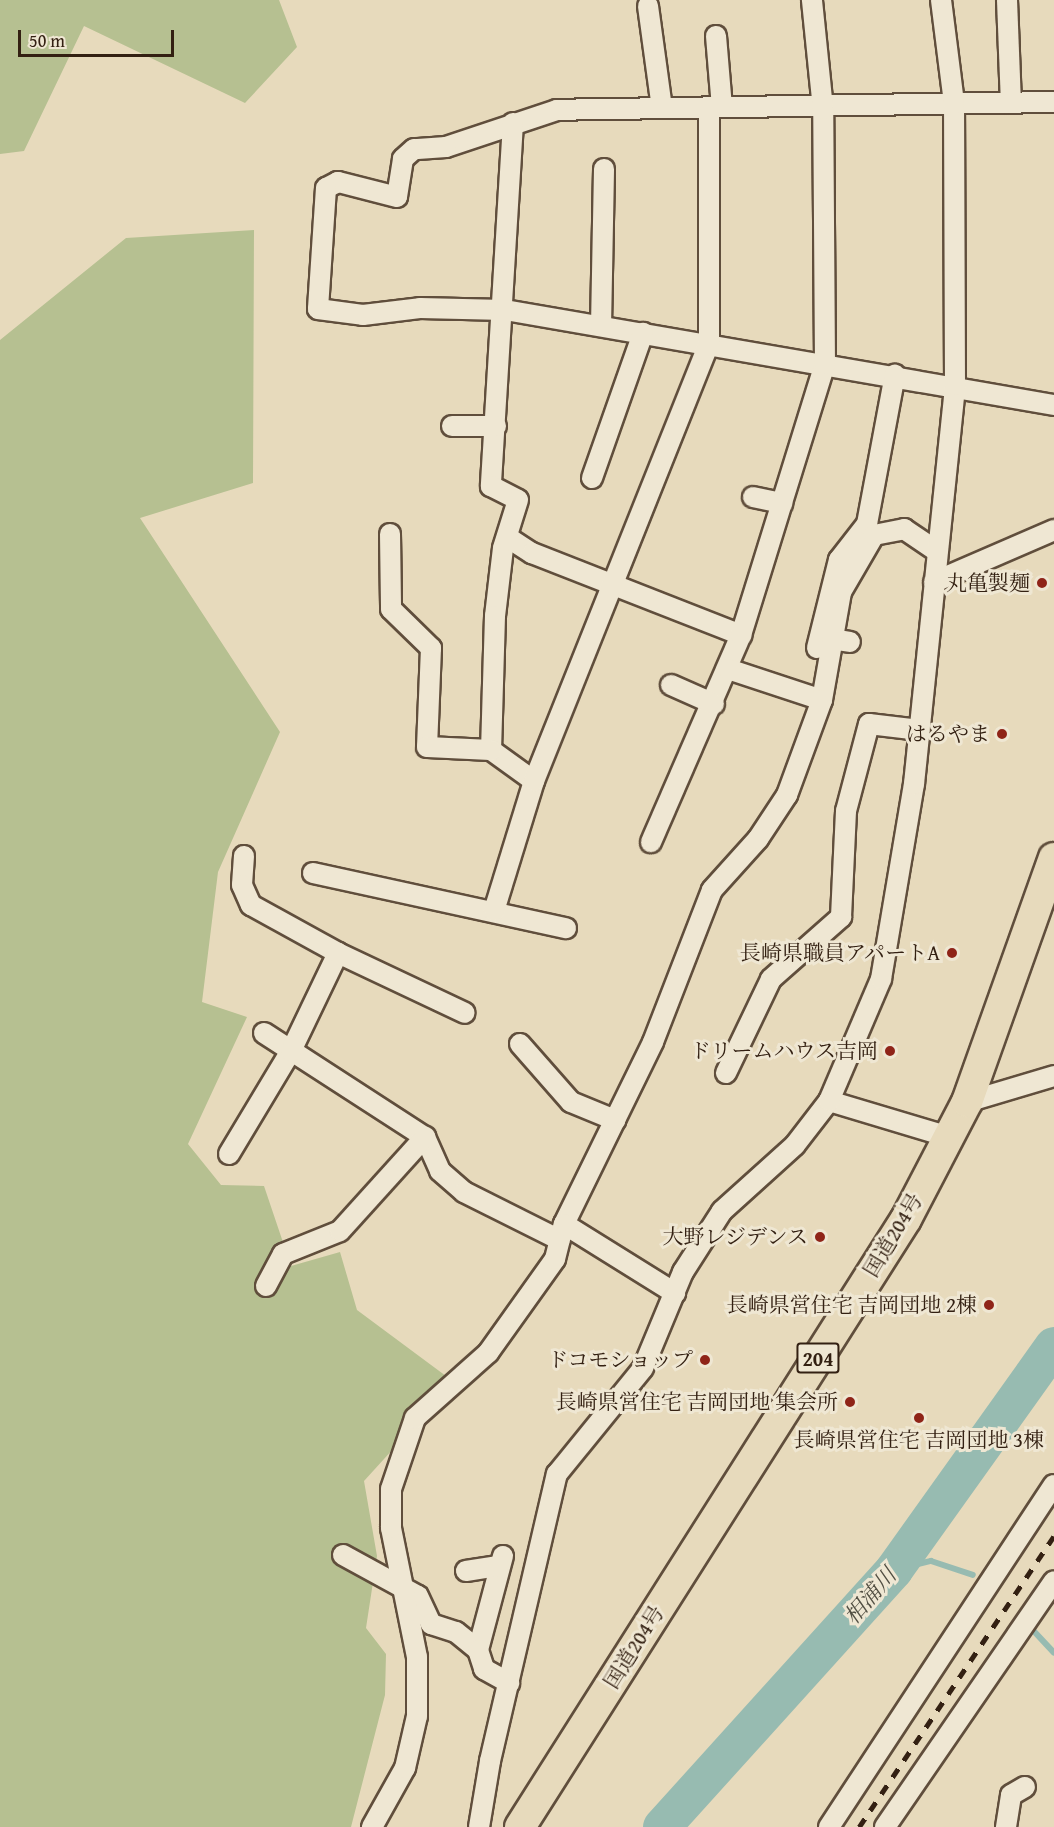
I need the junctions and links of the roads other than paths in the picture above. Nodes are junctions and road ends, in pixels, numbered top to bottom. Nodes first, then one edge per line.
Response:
1 (812, 0) edge
2 (941, 0) edge
3 (1007, 0) edge
4 (648, 6) dead end
5 (716, 36) dead end
6 (1054, 102) edge
7 (954, 103) junction
8 (1011, 103) junction
9 (715, 107) junction
10 (662, 108) junction
11 (823, 109) junction
12 (513, 123) junction
13 (604, 169) dead end
14 (505, 310) junction
15 (601, 326) junction
16 (643, 333) junction
17 (709, 344) junction
18 (825, 364) junction
19 (895, 375) junction
20 (955, 385) junction
21 (1054, 405) edge
22 (452, 426) dead end
23 (496, 426) junction
24 (592, 478) dead end
25 (753, 496) dead end
26 (782, 503) junction
27 (1054, 530) edge
28 (390, 534) dead end
29 (507, 537) junction
30 (937, 551) junction
31 (934, 582) junction
32 (615, 585) junction
33 (741, 635) junction
34 (728, 669) junction
35 (671, 685) dead end
36 (817, 692) junction
37 (714, 704) junction
38 (920, 730) junction
39 (491, 750) junction
40 (534, 781) junction
41 (651, 842) dead end
42 (244, 856) dead end
43 (1054, 858) edge
44 (313, 873) dead end
45 (494, 912) junction
46 (566, 928) dead end
47 (338, 953) junction
48 (465, 1013) dead end
49 (264, 1033) dead end
50 (520, 1044) dead end
51 (291, 1051) junction
52 (726, 1073) dead end
53 (1054, 1076) edge
54 (828, 1101) junction
55 (967, 1102) junction
56 (615, 1120) junction
57 (425, 1137) junction
58 (949, 1137) junction
59 (229, 1154) dead end
60 (562, 1232) junction
61 (266, 1286) dead end
62 (675, 1293) junction
63 (1054, 1485) edge
64 (343, 1555) dead end
65 (466, 1571) dead end
66 (1054, 1581) edge
67 (405, 1589) junction
68 (478, 1650) junction
69 (509, 1683) junction
70 (1025, 1787) dead end
71 (372, 1827) edge
72 (479, 1827) edge
73 (520, 1827) edge
74 (829, 1827) edge
75 (885, 1827) edge
76 (1005, 1827) edge

1 - 11 street
2 - 7 street
3 - 8 street
4 - 10 street
5 - 9 street
6 - 8 street
7 - 8 street
7 - 11 street
7 - 20 street
9 - 10 street
9 - 11 street
9 - 17 street
10 - 12 street
11 - 18 street
12 - 14 street
12 - 14 street
13 - 15 street
14 - 15 street
14 - 23 street
15 - 16 street
16 - 17 street
16 - 24 street
17 - 18 street
17 - 32 street
18 - 19 street
18 - 26 street
19 - 20 street
19 - 36 street
20 - 21 street
20 - 30 street
22 - 23 street
23 - 29 street
25 - 26 street
26 - 33 street
27 - 31 street
28 - 39 street
29 - 32 street
29 - 39 street
30 - 31 street
30 - 36 street
31 - 38 street
32 - 33 street
32 - 40 street
33 - 34 street
34 - 36 street
34 - 37 street
35 - 37 street
36 - 56 street
37 - 41 street
38 - 52 street
38 - 54 street
39 - 40 street
40 - 45 street
42 - 47 street
43 - 55 highway, 国道204号 / 204
44 - 45 street
45 - 46 street
47 - 48 street
47 - 51 street
49 - 51 street
50 - 56 street
51 - 57 street
51 - 59 street
53 - 55 street
54 - 58 street
54 - 62 street
55 - 58 highway, 国道204号 / 204
56 - 60 street
57 - 60 street
57 - 61 street
58 - 73 highway, 国道204号 / 204
60 - 62 street
60 - 67 street
62 - 69 street
63 - 74 street
64 - 67 street
65 - 68 street
66 - 75 street
67 - 68 street
67 - 71 street
68 - 69 street
69 - 72 street
70 - 76 street

